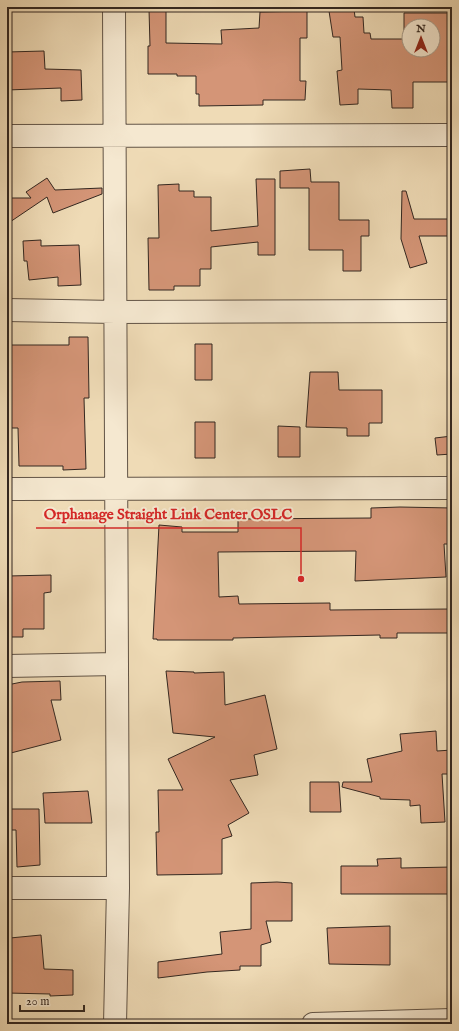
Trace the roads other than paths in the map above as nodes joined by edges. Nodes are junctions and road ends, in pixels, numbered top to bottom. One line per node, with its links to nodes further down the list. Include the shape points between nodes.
1 (114, 7): 4 (street)
2 (452, 135): 4 (street)
3 (7, 136): 4 (street)
4 (114, 136): 7 (street)
5 (7, 310): 7 (street)
6 (452, 311): 7 (street)
7 (115, 312): 10 (street)
8 (452, 488): 10 (street)
9 (7, 489): 10 (street)
10 (116, 489): 11 (street)
11 (117, 664): 12 (street); 14 (street)
12 (7, 666)
13 (7, 888): 14 (street)
14 (118, 888): 16 (street)
15 (452, 1020): 17 (street)
16 (115, 1024)
17 (313, 1024)

